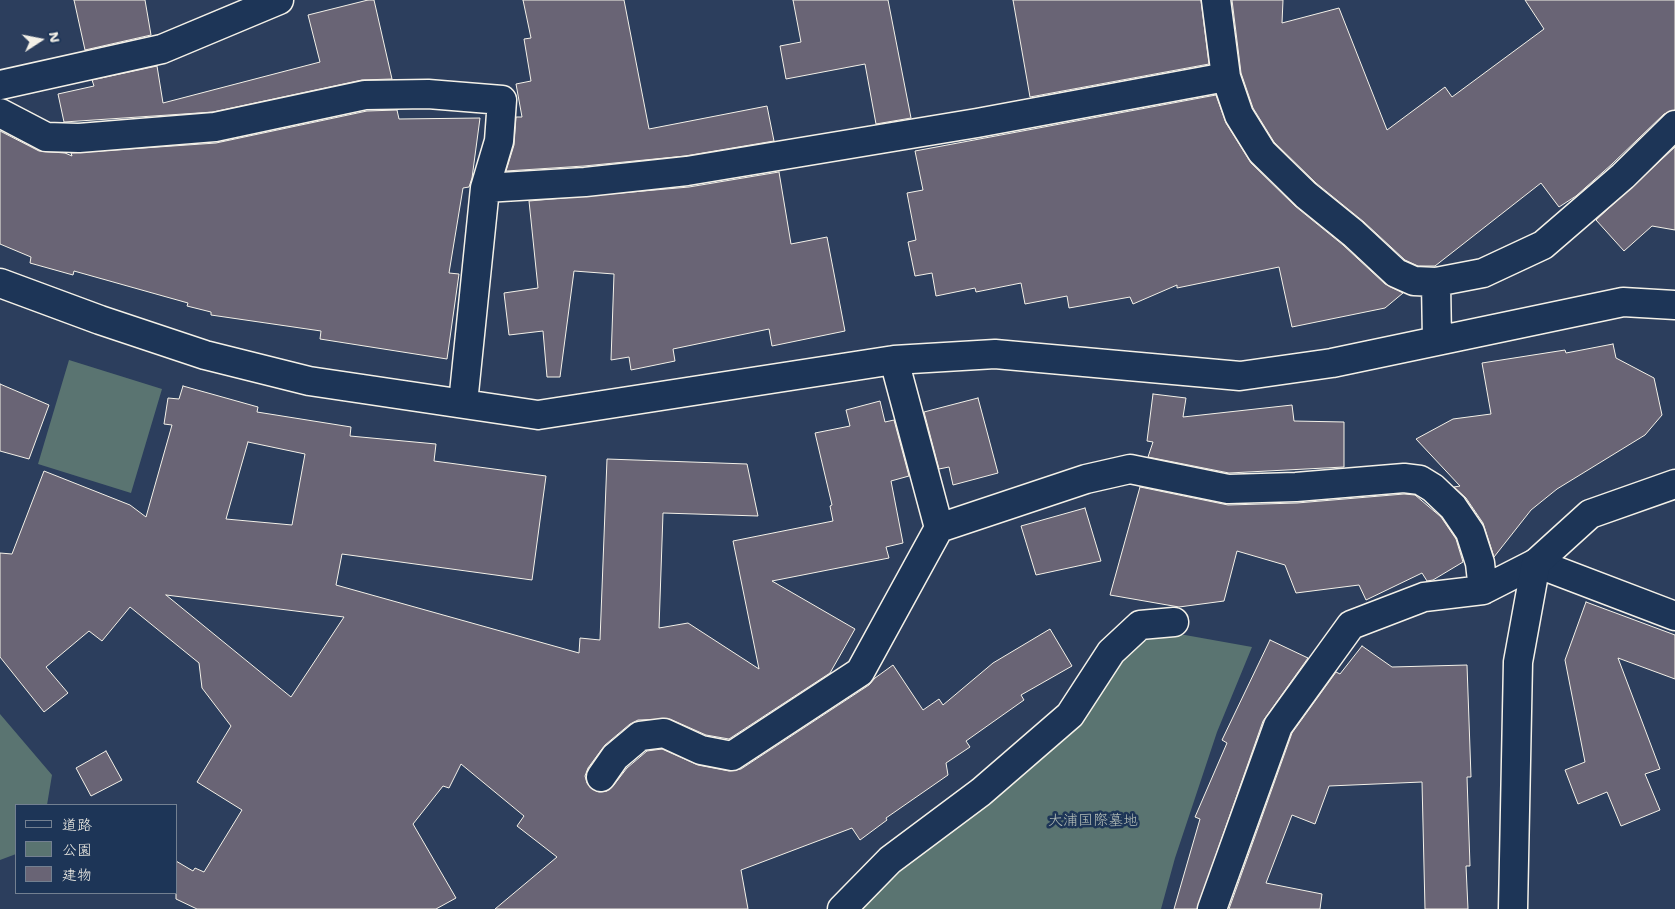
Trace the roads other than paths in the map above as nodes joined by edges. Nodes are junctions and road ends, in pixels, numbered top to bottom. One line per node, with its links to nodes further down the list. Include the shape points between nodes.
1 (279, 0): 4 (street, via 162,49)
2 (1216, 0): 3 (street)
3 (1226, 77): 7 (street, via 977,123 687,171); 8 (street, via 1239,115 1262,152 1306,195 1396,273 1414,281)
4 (0, 85)
5 (0, 113): 7 (street, via 46,137 79,138 215,127 365,95 428,94 502,100 499,141)
6 (1675, 126): 8 (street, via 1542,245 1483,273)
7 (485, 188): 13 (street)
8 (1436, 282): 11 (street)
9 (0, 283): 13 (street, via 205,355 310,381)
10 (1675, 305): 11 (street, via 1623,302)
11 (1438, 340): 12 (street, via 1332,363 1240,376 995,354)
12 (894, 360): 13 (street, via 538,415); 15 (street)
13 (463, 403)
14 (1675, 484): 16 (street, via 1590,514)
15 (939, 528): 17 (street, via 1086,479 1130,469 1228,489 1404,478 1420,480 1453,507 1470,532 1480,562); 20 (street, via 860,672 732,756 701,750 664,733 640,736 615,757)
16 (1536, 563): 17 (street); 18 (street); 23 (street, via 1518,662)
17 (1483, 590): 22 (street, via 1424,596 1351,625 1278,726)
18 (1675, 616)
19 (1174, 622): 21 (street, via 1140,625 1110,652 1070,715 981,792 890,860)
20 (601, 777)
21 (842, 909)
22 (1212, 909)
23 (1513, 909)

